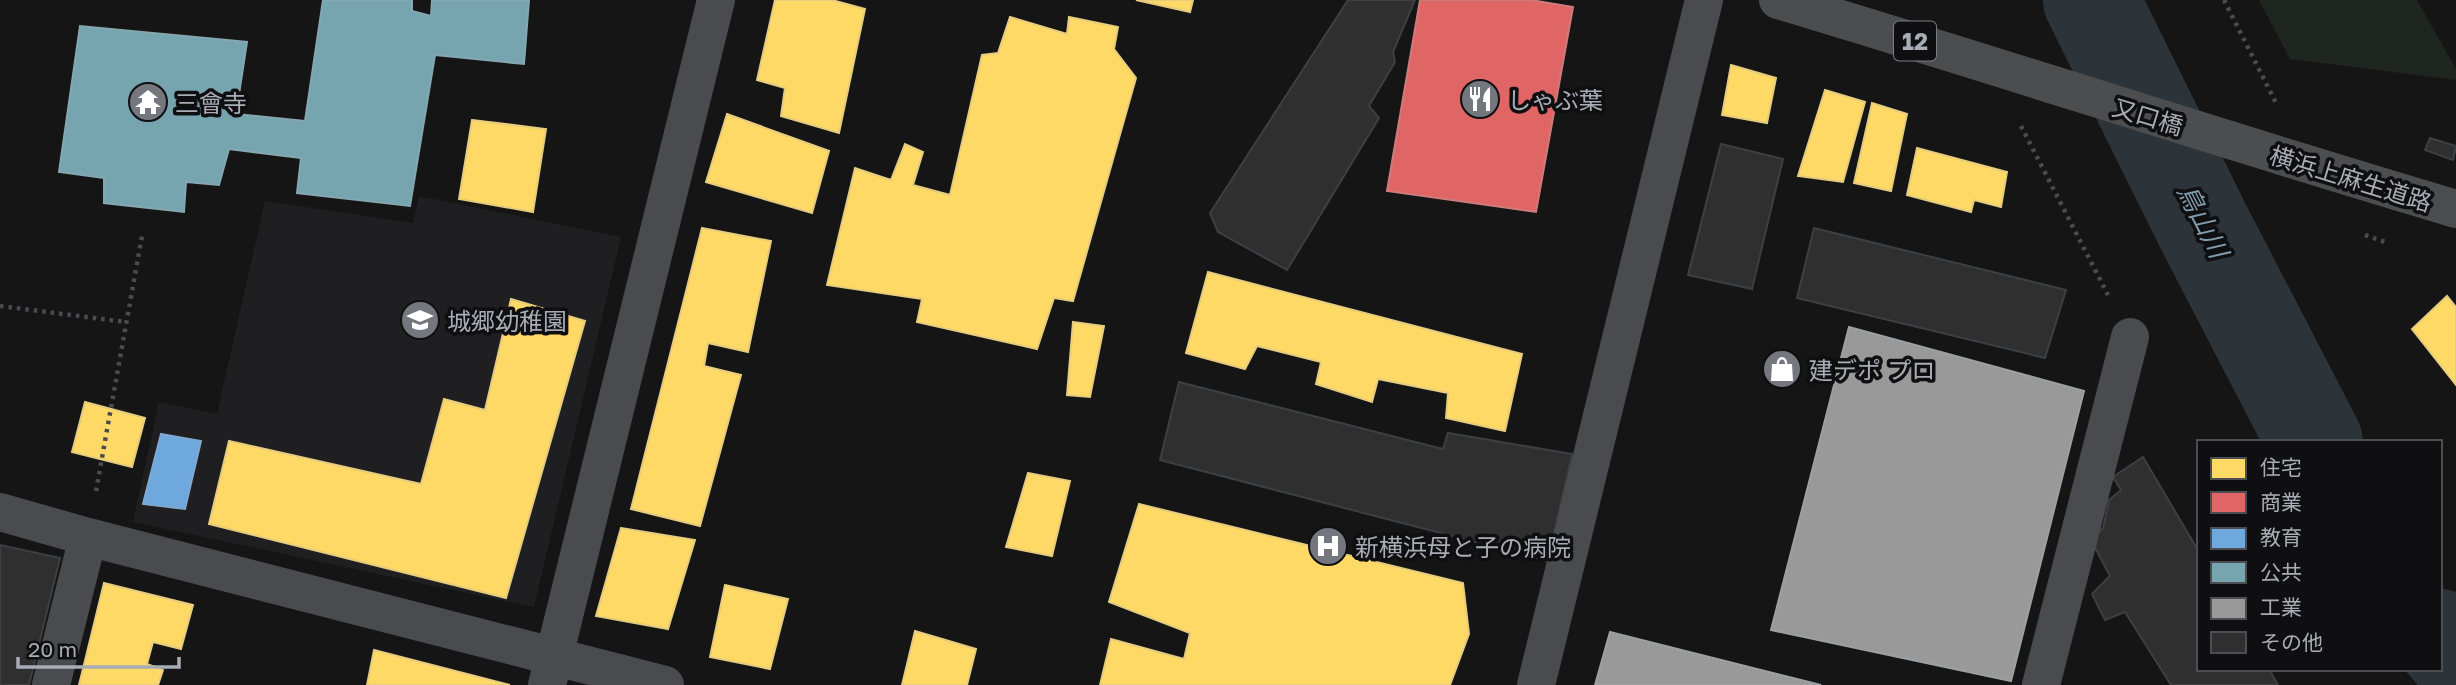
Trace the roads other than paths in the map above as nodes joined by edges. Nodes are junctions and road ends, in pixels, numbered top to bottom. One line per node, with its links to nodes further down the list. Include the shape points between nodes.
1 (716, 0): 9 (street)
2 (1704, 0): 12 (street)
3 (1779, 0): 4 (main road, 又口橋 / 12)
4 (2246, 147): 5 (main road, 横浜上麻生道路 / 12)
5 (2456, 209)
6 (2130, 337): 13 (street)
7 (0, 512): 8 (street)
8 (88, 537): 9 (street); 10 (street)
9 (550, 671): 11 (street)
10 (51, 685)
11 (665, 685)
12 (1536, 685)
13 (2041, 685)

